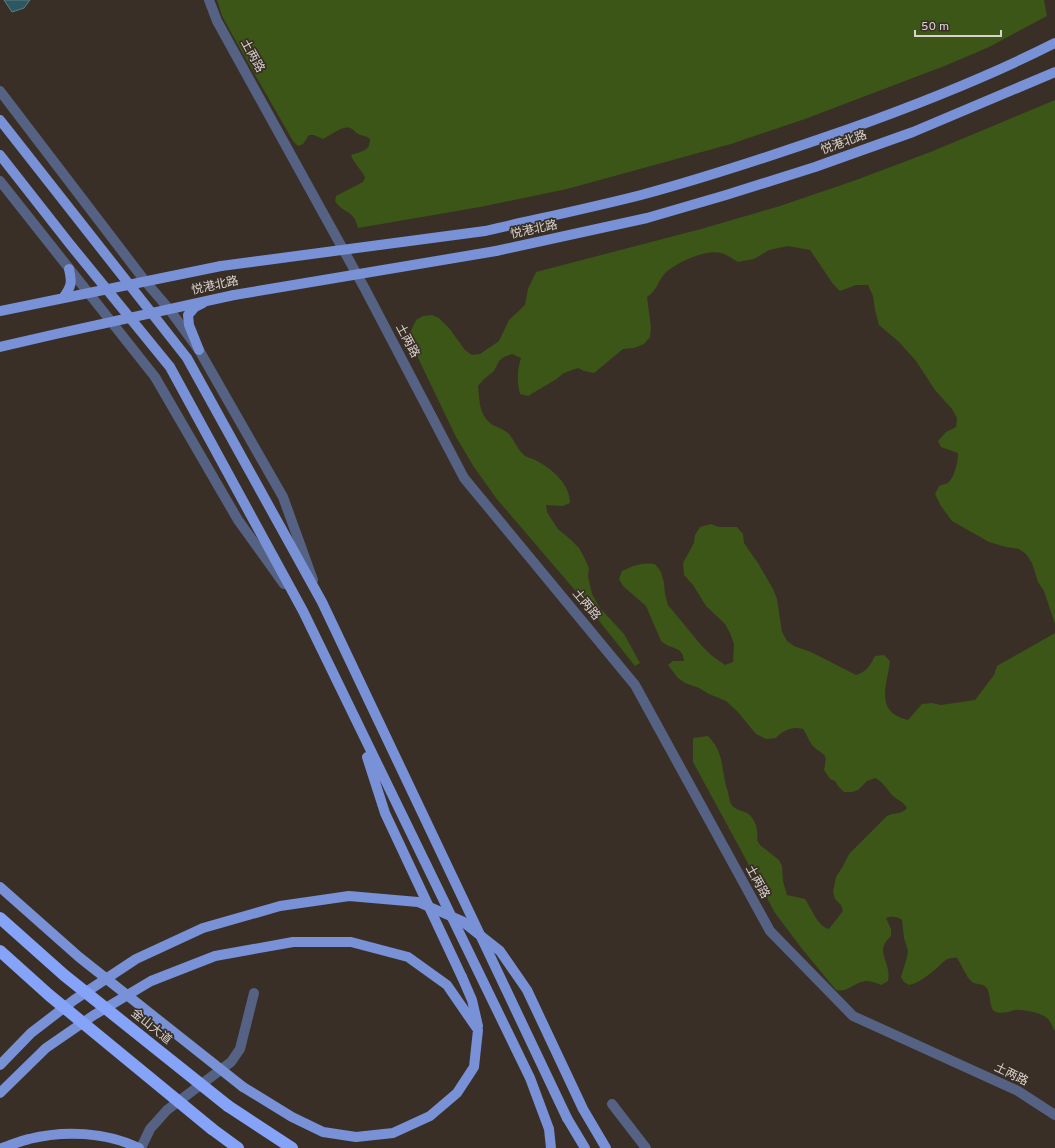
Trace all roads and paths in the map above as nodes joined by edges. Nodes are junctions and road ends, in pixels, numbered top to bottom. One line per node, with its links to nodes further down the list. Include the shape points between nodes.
1 (209, 0): 29 (street, 土两路, via 365,288 464,478 635,685 770,932 853,1016 1018,1091)
2 (1055, 43): 9 (main road, 悦港北路, bridge, via 902,110 719,173 640,195 485,231 221,266)
3 (1055, 72): 12 (main road, 悦港北路, bridge, via 913,132 808,170 647,218 496,251)
4 (0, 91): 9 (street)
5 (0, 120): 18 (main road, bridge, via 187,358)
6 (0, 156): 19 (main road, bridge, via 170,367)
7 (0, 181): 8 (street)
8 (69, 269): 10 (street); 11 (main road, via 72,280 70,289)
9 (146, 281): 10 (main road, 悦港北路); 13 (street)
10 (88, 293): 11 (main road, 悦港北路); 15 (street)
11 (63, 298): 14 (main road, 悦港北路)
12 (207, 301): 13 (main road, 悦港北路); 17 (main road, via 195,307 188,316)
13 (169, 309): 15 (main road, 悦港北路); 17 (street)
14 (0, 311)
15 (111, 322): 16 (main road, 悦港北路); 19 (street, bridge, via 156,377 238,520)
16 (0, 347)
17 (199, 350): 18 (street, bridge, via 283,497)
18 (322, 602): 35 (main road, bridge, via 567,1118)
19 (303, 611): 20 (main road, bridge)
20 (357, 724): 25 (main road, bridge, via 385,813 472,1000); 34 (main road, bridge, via 530,1078 549,1129)
21 (0, 887): 25 (main road, bridge, via 79,957 243,1088 323,1132 356,1137 393,1133 430,1116 457,1092 474,1067)
22 (0, 918): 33 (highway, 金山大道, bridge, via 64,975 228,1106)
23 (0, 951): 32 (highway, bridge, via 49,995)
24 (254, 993): 31 (street, via 240,1049 231,1062 166,1110 150,1129)
25 (478, 1030): 27 (main road, bridge, via 447,985 408,957 351,942 293,942 215,956 151,981 46,1048)
26 (0, 1065): 36 (main road, bridge, via 31,1033 136,958 203,928 280,906 349,896 418,902 462,921 500,951 527,990 583,1109)
27 (0, 1093)
28 (612, 1104): 37 (street)
29 (1055, 1116)
30 (2, 1148): 31 (main road, via 28,1139 61,1133 92,1135 127,1142)
31 (140, 1148)
32 (238, 1148)
33 (292, 1148)
34 (551, 1148)
35 (585, 1148)
36 (606, 1148)
37 (646, 1148)

